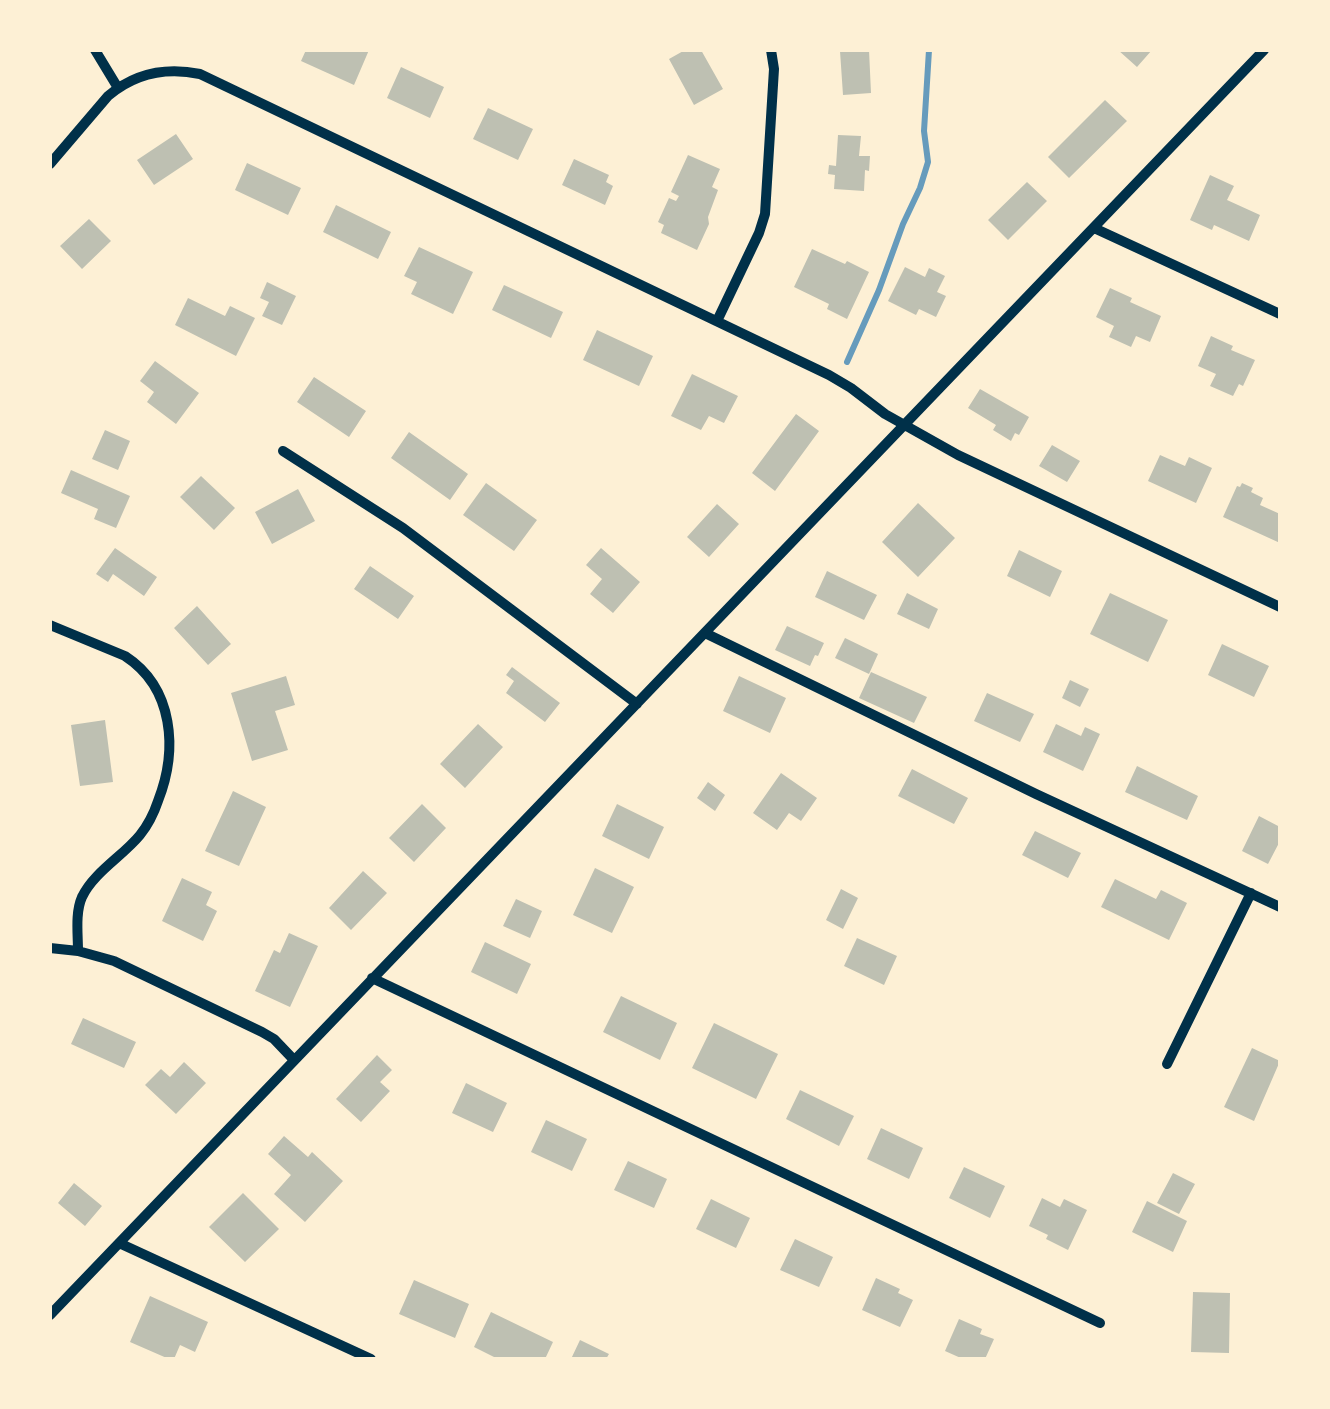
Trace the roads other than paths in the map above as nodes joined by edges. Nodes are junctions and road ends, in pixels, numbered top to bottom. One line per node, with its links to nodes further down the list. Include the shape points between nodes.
1 (95, 50): 4 (street)
2 (771, 50): 8 (street, via 766,214)
3 (1264, 50): 6 (street)
4 (118, 88): 5 (street); 8 (street, via 160,71 200,74)
5 (50, 164)
6 (1094, 228): 7 (street); 9 (street)
7 (1280, 314)
8 (717, 321): 9 (street, via 829,374)
9 (904, 426): 11 (street); 13 (street)
10 (283, 451): 14 (street, via 403,528)
11 (1280, 607)
12 (50, 625): 18 (street, via 136,663 158,690 170,734 170,760 153,814 82,896)
13 (706, 633): 14 (street); 15 (street)
14 (637, 704): 19 (street)
15 (1251, 893): 16 (street); 21 (street)
16 (1280, 907)
17 (50, 948): 18 (street)
18 (78, 951): 20 (street, via 114,961 262,1032)
19 (372, 978): 20 (street); 24 (street)
20 (294, 1060): 22 (street)
21 (1168, 1064)
22 (119, 1243): 23 (street); 25 (street)
23 (50, 1315)
24 (1100, 1323)
25 (371, 1359)

